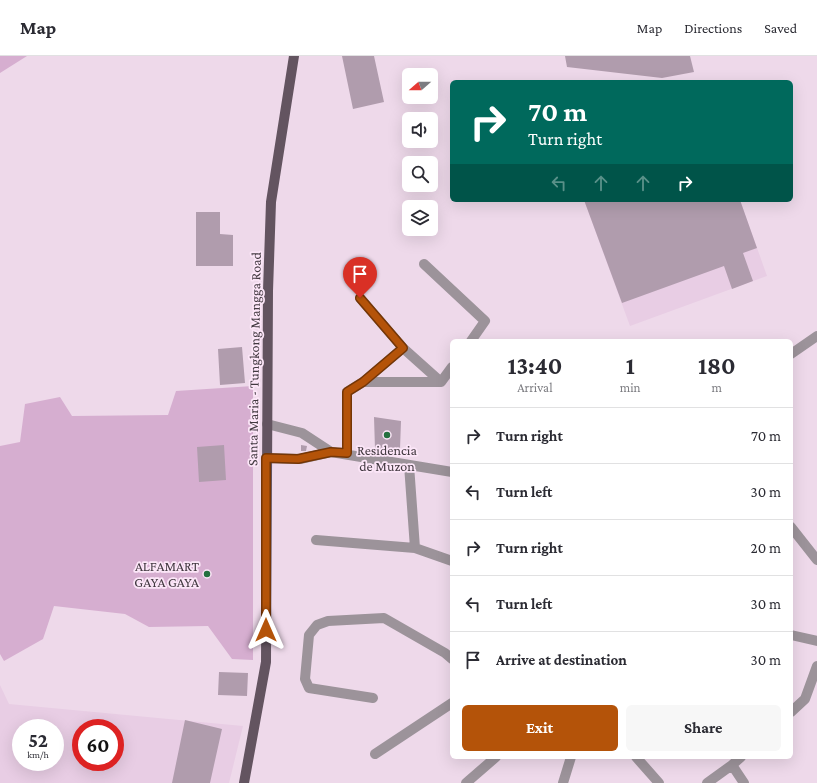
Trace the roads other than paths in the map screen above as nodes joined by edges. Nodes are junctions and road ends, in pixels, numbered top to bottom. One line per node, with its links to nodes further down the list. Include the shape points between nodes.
1 (294, 56): 11 (main road, Santa Maria - Tungkong Mangga Road, via 271,202)
2 (424, 264): 5 (street, via 485,321)
3 (360, 298): 6 (street)
4 (817, 336): 7 (street)
5 (472, 339)
6 (403, 348): 9 (street); 10 (street)
7 (793, 353)
8 (450, 370): 10 (street)
9 (363, 382): 10 (street); 13 (street, via 347,392)
10 (441, 382)
11 (267, 424): 12 (street, via 302,433); 14 (main road, Santa Maria - Tungkong Mangga Road)
12 (331, 452): 13 (street); 14 (street, via 300,458)
13 (347, 453): 15 (street)
14 (266, 458): 35 (main road, Santa Maria - Tungkong Mangga Road, via 266,662)
15 (409, 465): 16 (street); 19 (street)
16 (450, 472)
17 (793, 530): 21 (street)
18 (316, 540): 19 (street)
19 (415, 548): 20 (street)
20 (450, 560)
21 (817, 560)
22 (793, 636): 23 (street)
23 (817, 640)
24 (450, 657): 26 (street, via 384,618 328,621 317,625 309,634 305,678 309,688)
25 (817, 666): 28 (street, via 804,699)
26 (374, 698)
27 (450, 704): 29 (street)
28 (793, 710)
29 (375, 754)
30 (494, 759): 36 (street)
31 (570, 759): 37 (street)
32 (638, 759): 38 (street)
33 (739, 759): 34 (street)
34 (732, 765): 39 (street); 40 (street)
35 (244, 783)
36 (466, 783)
37 (563, 783)
38 (659, 783)
39 (707, 783)
40 (744, 783)

